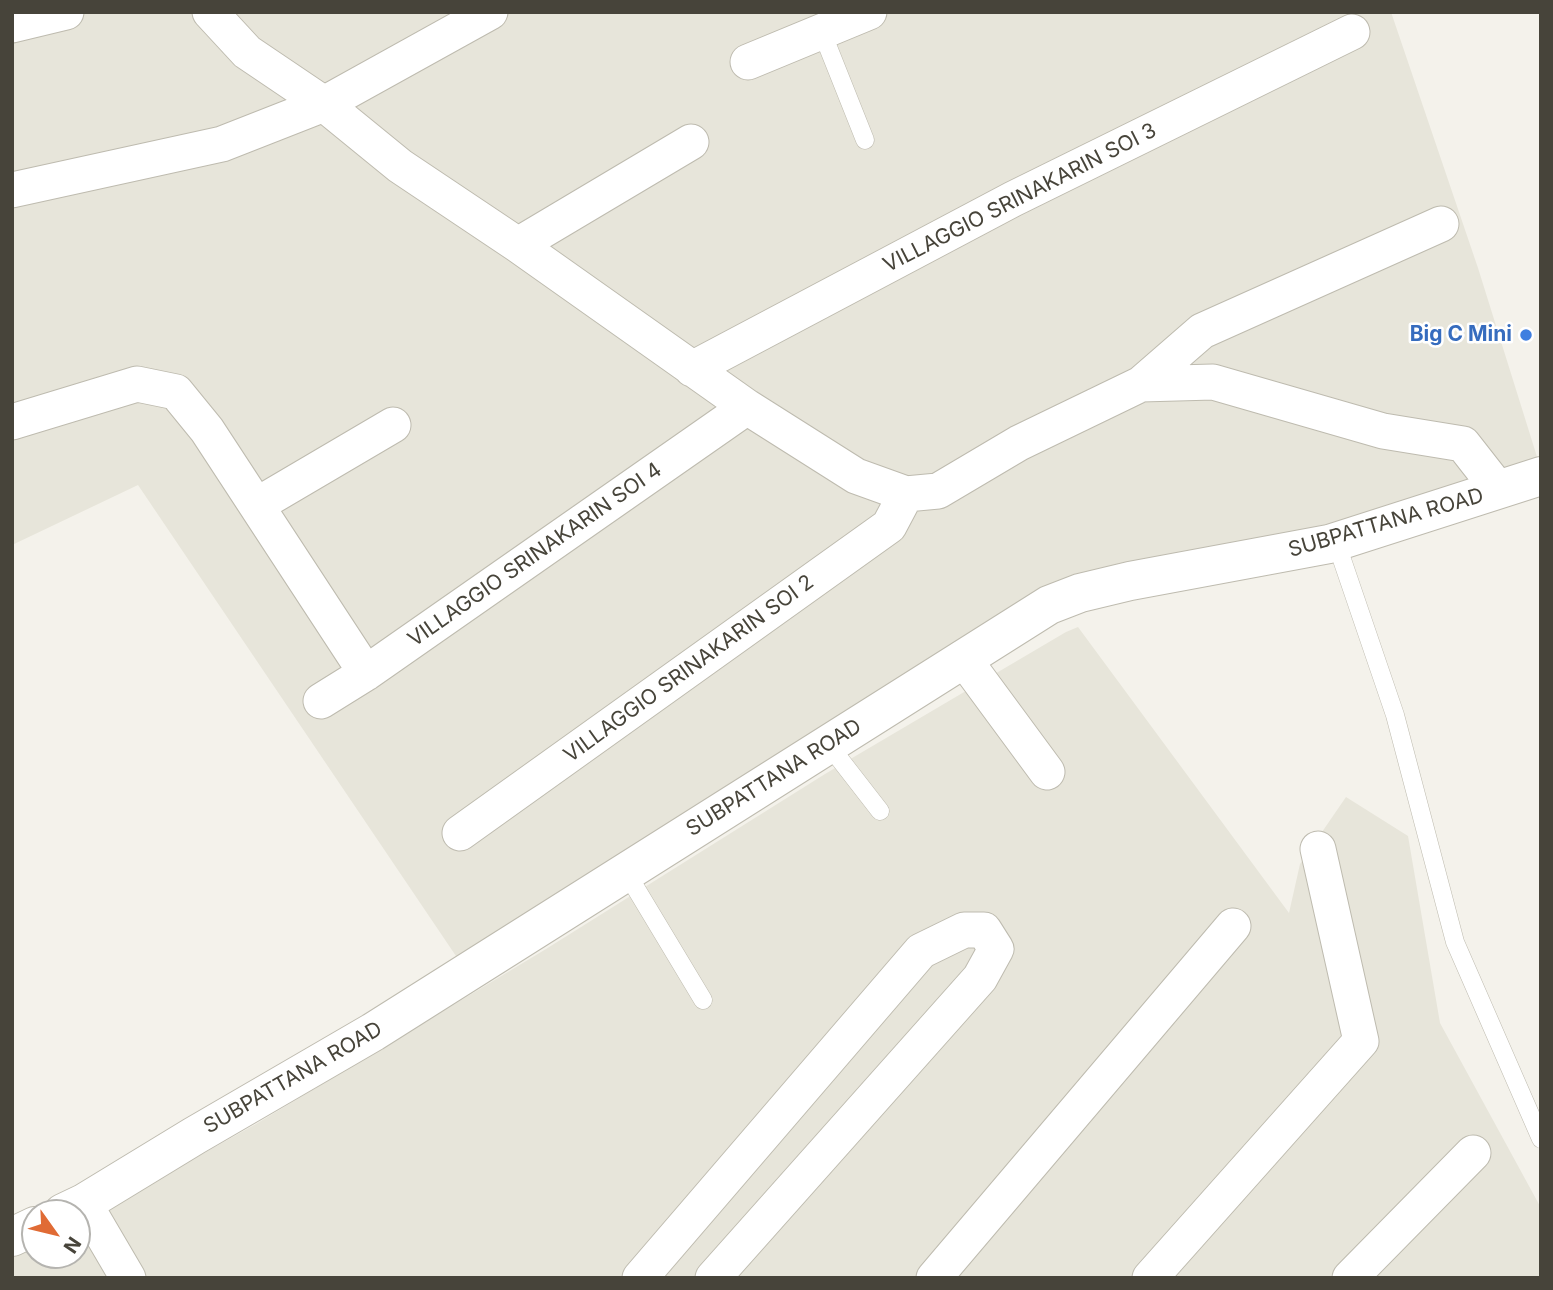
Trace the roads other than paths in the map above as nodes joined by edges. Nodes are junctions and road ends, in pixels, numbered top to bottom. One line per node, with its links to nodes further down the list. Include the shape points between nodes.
1 (65, 12): 5 (street)
2 (209, 12): 9 (street, via 247,52)
3 (490, 12): 9 (street)
4 (869, 12): 6 (street)
5 (12, 25)
6 (822, 32): 8 (street); 10 (lane)
7 (1352, 32): 15 (street, VILLAGGIO SRINAKARIN SOI 3, via 1013,199)
8 (748, 62)
9 (324, 104): 12 (street, via 222,144); 14 (street, via 400,166)
10 (865, 140)
11 (691, 142): 14 (street)
12 (12, 190)
13 (1441, 224): 16 (street, via 1202,331)
14 (519, 245): 15 (street)
15 (692, 369): 17 (street)
16 (1141, 384): 21 (street, via 1213,382 1383,431 1463,444); 22 (street, via 1019,443 938,491)
17 (747, 407): 22 (street, via 856,476); 26 (street, VILLAGGIO SRINAKARIN SOI 4)
18 (12, 422): 23 (street, via 137,384 176,392)
19 (393, 425): 23 (street)
20 (1541, 476): 21 (street, SUBPATTANA ROAD)
21 (1499, 490): 24 (street, SUBPATTANA ROAD)
22 (906, 494): 31 (street, VILLAGGIO SRINAKARIN SOI 2, via 889,526)
23 (257, 505): 26 (street)
24 (1336, 542): 25 (street, SUBPATTANA ROAD, via 1080,593 1049,605); 36 (lane, via 1395,715 1455,942)
25 (963, 658): 28 (street, SUBPATTANA ROAD); 29 (street)
26 (366, 673): 27 (street, VILLAGGIO SRINAKARIN SOI 4)
27 (321, 701)
28 (828, 744): 30 (lane); 33 (street, SUBPATTANA ROAD)
29 (1047, 772)
30 (880, 811)
31 (460, 833)
32 (1318, 849): 44 (street, via 1361,1041)
33 (626, 872): 35 (lane); 38 (street, SUBPATTANA ROAD, via 373,1032)
34 (1233, 926): 43 (street)
35 (703, 1000)
36 (1541, 1139)
37 (1473, 1153): 45 (street)
38 (89, 1199)
39 (91, 1230): 40 (street)
40 (128, 1278)
41 (640, 1278): 42 (street, via 921,951 964,930 984,930 996,949 980,978)
42 (713, 1278)
43 (934, 1278)
44 (1150, 1278)
45 (1350, 1278)

